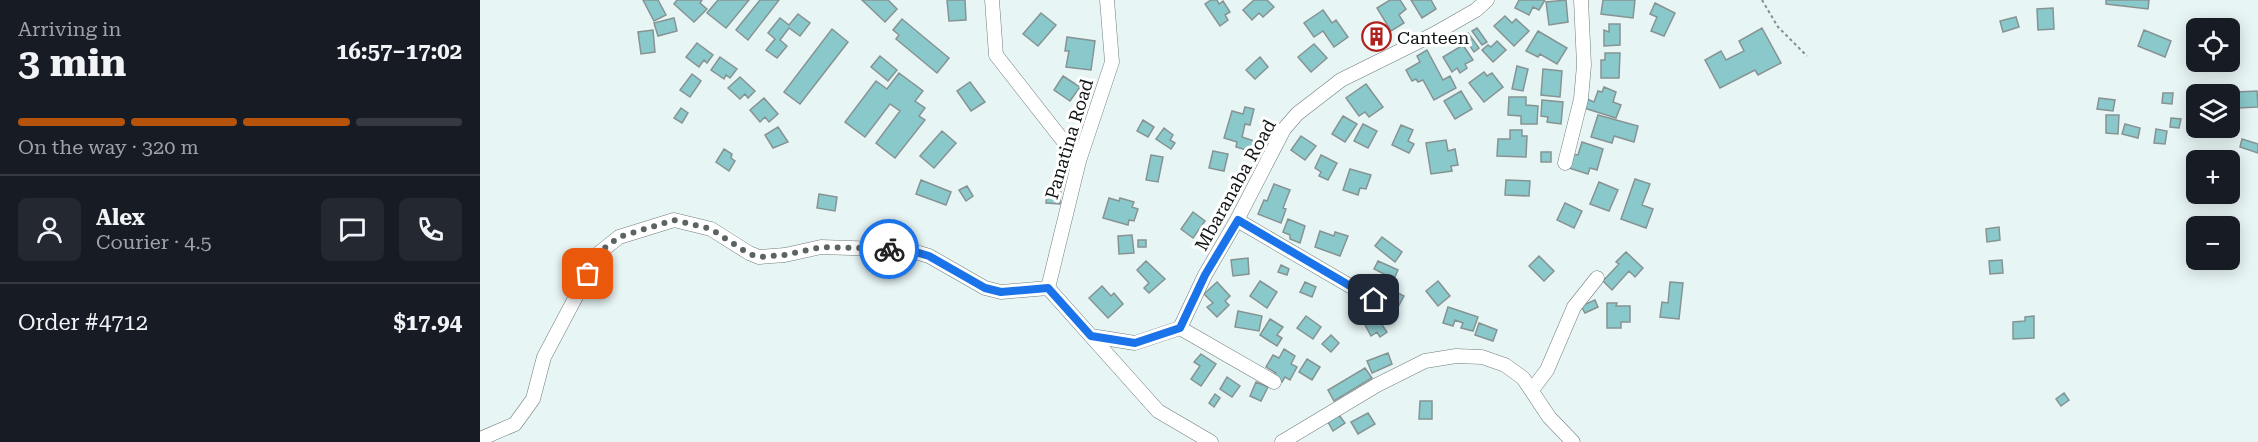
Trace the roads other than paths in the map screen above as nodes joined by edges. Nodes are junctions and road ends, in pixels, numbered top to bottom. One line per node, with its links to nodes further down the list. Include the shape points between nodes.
1 (992, 0): 5 (street, via 996,55)
2 (1107, 0): 5 (street, Panatina Road, via 1112,62)
3 (1487, 0): 7 (street, Mbaranaba Road, via 1434,34 1341,80 1297,114 1284,129)
4 (1581, 0): 6 (street, via 1582,88)
5 (1078, 161): 9 (street, Panatina Road)
6 (1565, 163)
7 (1238, 220): 10 (street); 11 (street, Mbaranaba Road, via 1205,275)
8 (1597, 278): 14 (street, via 1574,308 1547,370)
9 (1048, 288): 12 (street); 15 (street, via 1001,292 985,288 929,256 909,250 822,247 759,257 711,229 674,220 619,237 598,253 544,357 533,399 514,424)
10 (1374, 300)
11 (1180, 328): 12 (street, via 1135,343); 13 (street)
12 (1091, 336): 16 (street, via 1158,411)
13 (1274, 382)
14 (1532, 390): 17 (street, via 1505,365 1482,357 1425,361); 18 (street, via 1549,417)
15 (480, 440)
16 (1211, 442)
17 (1282, 442)
18 (1573, 442)

